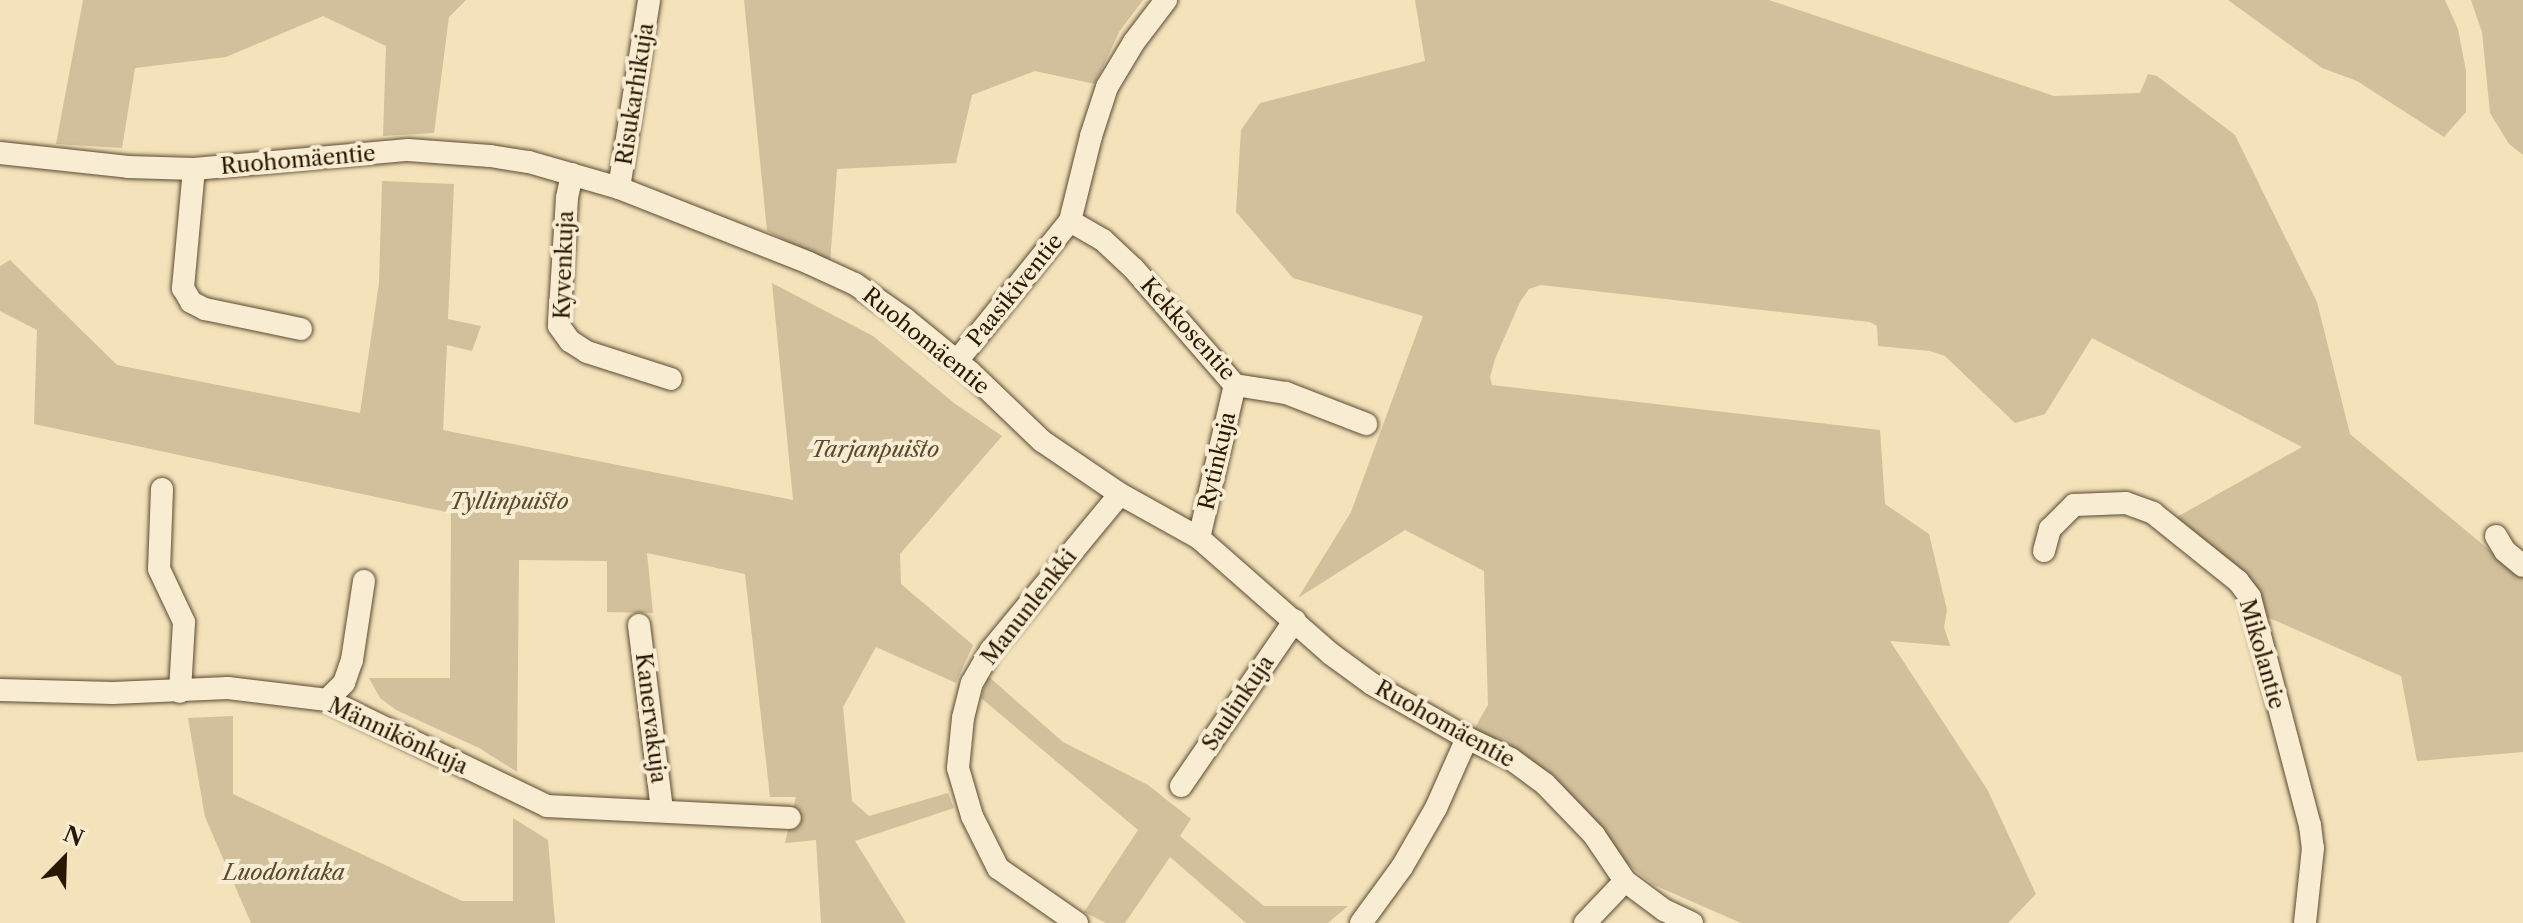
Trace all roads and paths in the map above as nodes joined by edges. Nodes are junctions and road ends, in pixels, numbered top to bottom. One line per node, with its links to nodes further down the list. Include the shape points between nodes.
1 (649, 0): 6 (street, Risukarhikuja)
2 (1166, 0): 7 (street, Paasikiventie, via 1107,87)
3 (0, 153): 4 (street, Ruohomäentie)
4 (194, 169): 5 (street, Ruohomäentie, via 408,150 490,156); 8 (street, via 183,288 191,302)
5 (572, 174): 6 (street, Ruohomäentie); 10 (street, Kyvenkuja, via 559,326 587,352)
6 (619, 188): 9 (street, Ruohomäentie, via 755,239 855,284)
7 (1070, 221): 9 (street, Paasikiventie); 11 (street, Kekkosentie, via 1103,240 1134,269)
8 (301, 329)
9 (957, 361): 14 (street, Ruohomäentie, via 1042,441)
10 (671, 379)
11 (1235, 385): 12 (street, Kekkosentie, via 1286,393); 16 (street, Rytinkuja)
12 (1366, 424)
13 (162, 489): 23 (street, via 159,569 184,622)
14 (1120, 494): 16 (street, Ruohomäentie); 30 (street, Manunlenkki, via 991,650 972,683 963,718 958,768 972,816 998,868)
15 (2496, 536): 18 (street)
16 (1199, 538): 20 (street, Ruohomäentie)
17 (2044, 551): 34 (street, Mikolantie, via 2050,529 2074,505 2126,503 2153,513 2238,581 2250,597 2310,825 2313,848)
18 (2523, 566)
19 (364, 581): 24 (street, via 352,660 344,683)
20 (1295, 620): 25 (street, Ruohomäentie, via 1372,684); 26 (street, Saulinkuja)
21 (639, 625): 27 (street, Kanervakuja)
22 (0, 690): 23 (street, Männikönkuja)
23 (180, 692): 24 (street, Männikönkuja, via 228,688)
24 (327, 700): 27 (street, Männikönkuja, via 547,806)
25 (1467, 738): 29 (street, Ruohomäentie, via 1511,759 1545,784 1594,835); 31 (street, via 1436,808)
26 (1181, 786)
27 (662, 810): 28 (street, Männikönkuja)
28 (790, 818)
29 (1625, 881): 32 (street); 33 (street, Ruohomäentie)
30 (1077, 923)
31 (1361, 923)
32 (1585, 923)
33 (1692, 923)
34 (2305, 923)

